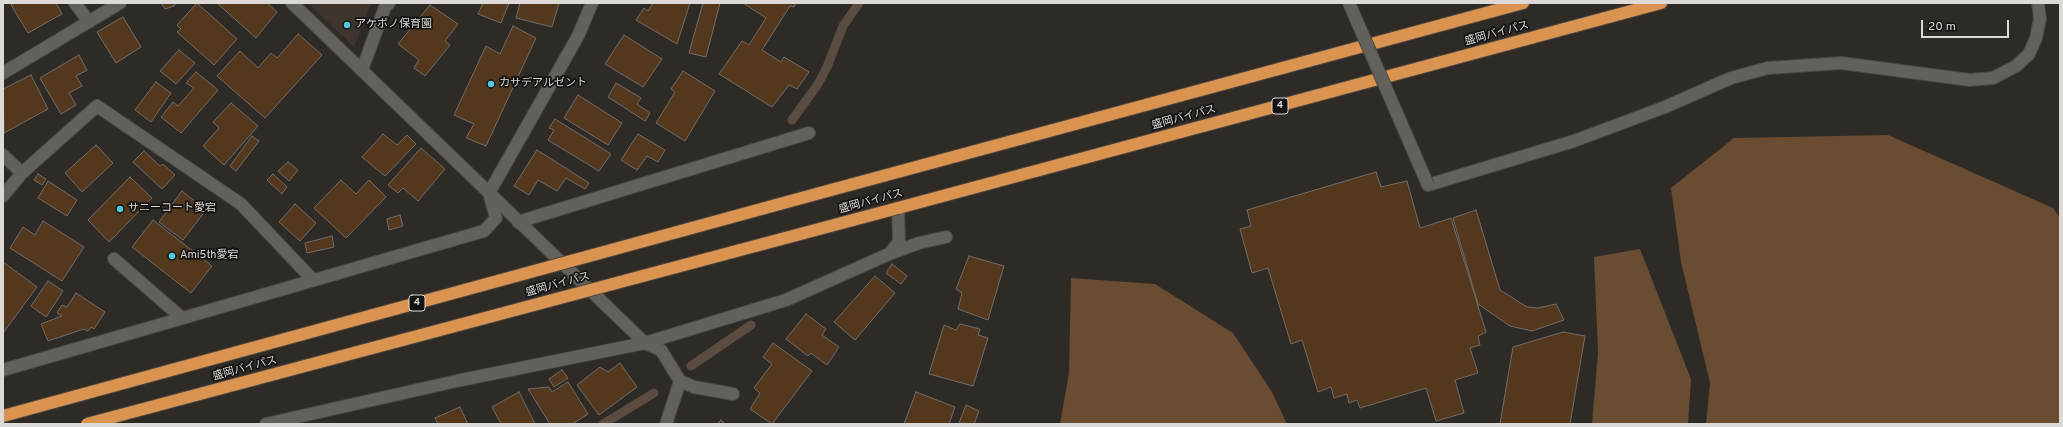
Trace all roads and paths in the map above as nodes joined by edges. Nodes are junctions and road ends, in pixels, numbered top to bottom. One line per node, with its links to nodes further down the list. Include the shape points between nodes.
1 (75, 3): 10 (street)
2 (120, 3): 10 (street)
3 (292, 3): 11 (street)
4 (389, 3): 11 (street, via 385,7)
5 (592, 3): 16 (street, via 575,43)
6 (1349, 3): 9 (street, bridge, via 1428,185 1574,141 1665,107 1731,78 1768,68 1841,63 1970,80 1993,78 2016,66 2029,54 2040,19)
7 (1523, 3): 29 (highway, 盛岡バイパス / 4, bridge)
8 (1661, 3): 18 (highway, 盛岡バイパス / 4)
9 (2038, 3)
10 (89, 22): 12 (street)
11 (362, 70): 16 (street)
12 (3, 73)
13 (809, 133): 19 (street)
14 (3, 155): 15 (street)
15 (22, 173): 17 (street); 23 (street, via 97,106 241,204)
16 (488, 193): 19 (street); 23 (street, via 496,218 484,231)
17 (3, 196)
18 (898, 208): 21 (street, via 899,242); 30 (highway, 盛岡バイパス / 4, bridge)
19 (518, 222): 25 (street)
20 (946, 237): 21 (street, via 919,242)
21 (889, 254): 25 (street, via 786,300)
22 (114, 258): 24 (street)
23 (313, 280): 24 (street)
24 (182, 318): 26 (street)
25 (645, 343): 27 (street, via 660,350); 31 (street, via 461,380)
26 (3, 370)
27 (680, 382): 28 (street); 32 (street)
28 (733, 394)
29 (3, 416)
30 (87, 424)
31 (266, 424)
32 (666, 424)

